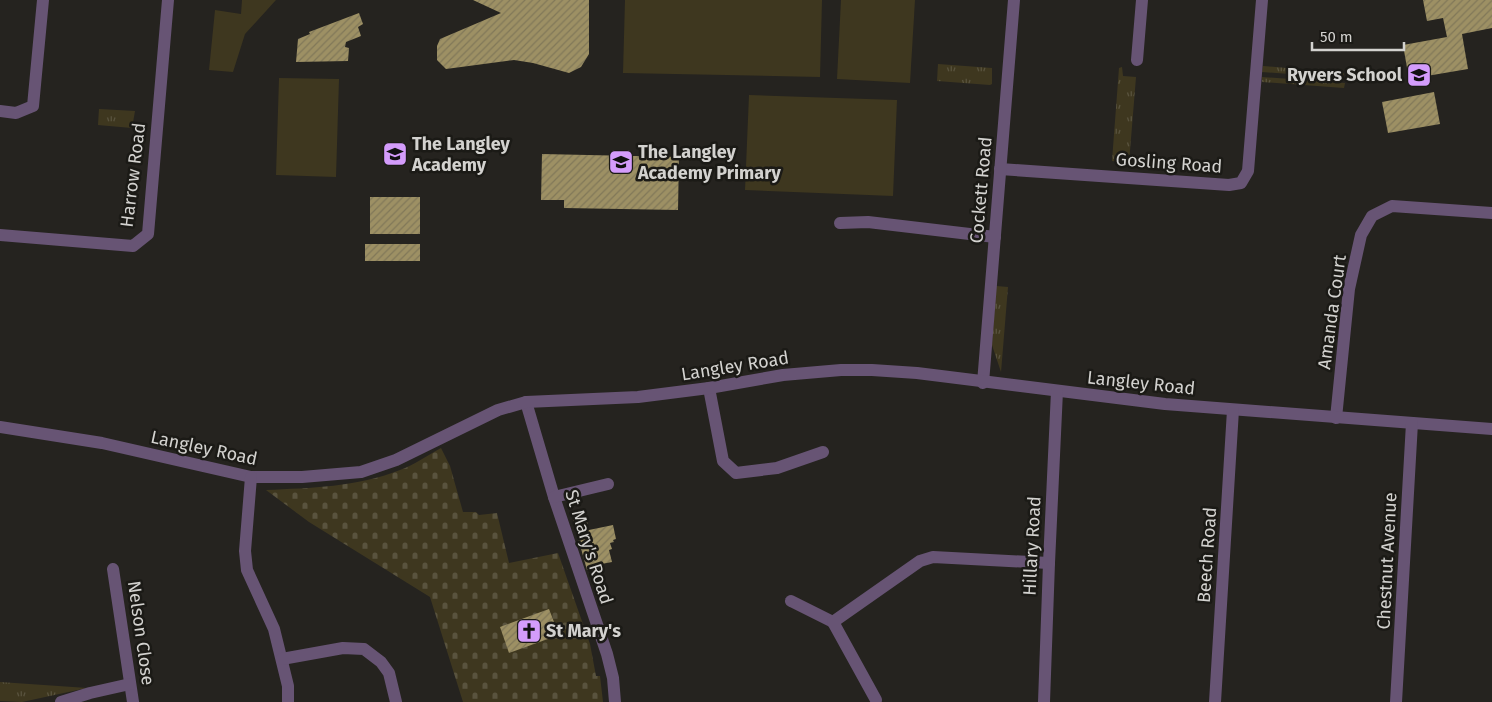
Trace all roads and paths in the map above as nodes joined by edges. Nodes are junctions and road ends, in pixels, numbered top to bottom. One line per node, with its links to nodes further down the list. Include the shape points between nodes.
1 (43, 0): 7 (street, via 34,106 16,113)
2 (168, 0): 11 (street, Harrow Road, via 148,234 133,246)
3 (1014, 0): 8 (street, Cockett Road)
4 (1142, 0): 6 (street)
5 (1262, 0): 8 (street, Gosling Road, via 1248,171 1241,183 1229,186)
6 (1136, 60)
7 (0, 111)
8 (1000, 169): 12 (street, Cockett Road)
9 (1492, 213): 18 (street, Amanda Court, via 1392,206 1372,216 1361,235 1349,289)
10 (840, 223): 12 (street, via 868,222)
11 (0, 235)
12 (994, 237): 13 (street, Cockett Road)
13 (983, 382): 14 (street, Langley Road, via 916,373 841,370 783,375); 15 (street, Langley Road)
14 (709, 388): 16 (street, Langley Road, via 638,397); 22 (street, via 724,461 736,473 777,468)
15 (1057, 391): 17 (street, Langley Road); 26 (street, Hillary Road)
16 (526, 402): 23 (street, Langley Road, via 498,410 396,460 361,472); 25 (street, St Mary's Road)
17 (1233, 410): 18 (street, Langley Road); 39 (street, Beech Road)
18 (1336, 418): 19 (street, Langley Road)
19 (1412, 423): 21 (street, Langley Road); 40 (street, Chestnut Avenue)
20 (0, 427): 23 (street, Langley Road, via 102,443)
21 (1492, 429)
22 (823, 452)
23 (251, 477): 30 (street, via 245,551 247,570 274,629)
24 (608, 484): 25 (street)
25 (554, 497): 37 (street, St Mary's Road, via 607,654)
26 (1048, 563): 29 (street, via 933,557 920,561); 38 (street, Hillary Road)
27 (114, 569): 31 (street, Nelson Close)
28 (791, 601): 29 (street)
29 (833, 622): 32 (street)
30 (282, 659): 35 (street); 36 (street, via 343,648 364,649 389,673)
31 (130, 684): 33 (street); 34 (street, Nelson Close)
32 (876, 700)
33 (61, 702)
34 (133, 702)
35 (288, 702)
36 (396, 702)
37 (615, 702)
38 (1044, 702)
39 (1215, 702)
40 (1396, 702)

